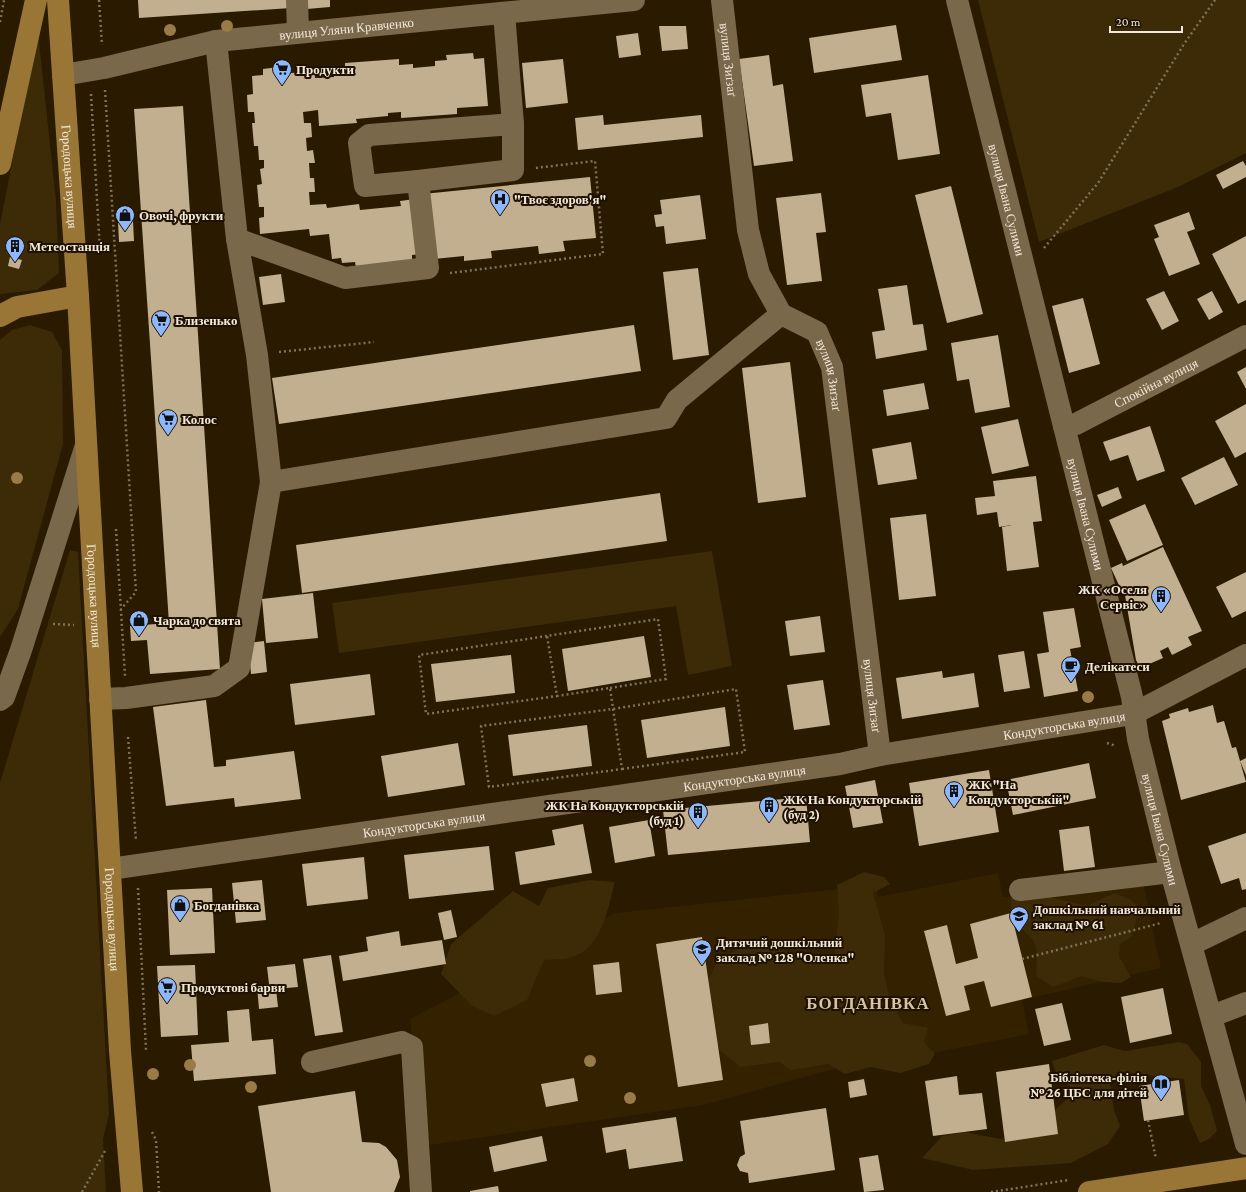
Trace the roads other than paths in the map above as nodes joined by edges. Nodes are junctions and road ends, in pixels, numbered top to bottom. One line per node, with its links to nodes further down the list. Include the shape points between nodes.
1 (36, 0): 12 (main road)
2 (58, 0): 10 (main road, Городоцька вулиця)
3 (296, 0): 8 (street)
4 (634, 0): 7 (street, вулиця Уляни Кравченко)
5 (722, 0): 16 (street, вулиця Зиґзаґ, via 748,230 759,274)
6 (957, 0): 19 (street, вулиця Івана Сулими)
7 (504, 13): 8 (street, вулиця Уляни Кравченко); 11 (street)
8 (298, 32): 9 (street, вулиця Уляни Кравченко)
9 (216, 41): 10 (street, вулиця Уляни Кравченко, via 104,68); 14 (street)
10 (63, 75): 15 (main road, Городоцька вулиця)
11 (513, 124): 13 (street, via 513,170); 13 (street, via 369,135 359,143 364,186)
12 (0, 164)
13 (418, 181): 14 (street, via 428,268 345,278)
14 (237, 239): 21 (street, via 257,355)
15 (78, 296): 17 (main road, via 17,307); 20 (main road, Городоцька вулиця)
16 (781, 314): 21 (street, via 677,400 666,418); 28 (street, вулиця Зиґзаґ, via 817,332 832,367)
17 (0, 316)
18 (1246, 336): 19 (street, Спокійна вулиця, via 1076,424)
19 (1064, 426): 27 (street, вулиця Івана Сулими, via 1132,697)
20 (86, 445): 22 (street); 25 (main road, Городоцька вулиця)
21 (271, 482): 25 (street, via 239,668 214,686)
22 (21, 650): 24 (street); 26 (street, via 4,697)
23 (1246, 655): 27 (street, Кондукторська вулиця)
24 (0, 662)
25 (100, 699): 29 (main road, Городоцька вулиця)
26 (0, 700)
27 (1133, 714): 28 (street, Кондукторська вулиця); 30 (street, вулиця Івана Сулими)
28 (880, 755): 29 (street, Кондукторська вулиця, via 840,764)
29 (110, 868): 39 (main road, Городоцька вулиця, via 120,1051)
30 (1171, 872): 31 (street); 33 (street, вулиця Івана Сулими)
31 (1020, 890)
32 (1246, 918): 33 (street)
33 (1192, 944): 35 (street, вулиця Івана Сулими)
34 (1246, 1003): 35 (street)
35 (1212, 1016): 37 (street, вулиця Івана Сулими)
36 (312, 1062): 40 (street, via 402,1042 412,1047)
37 (1246, 1144)
38 (1246, 1168): 41 (main road)
39 (132, 1192)
40 (421, 1192)
41 (1089, 1192)

